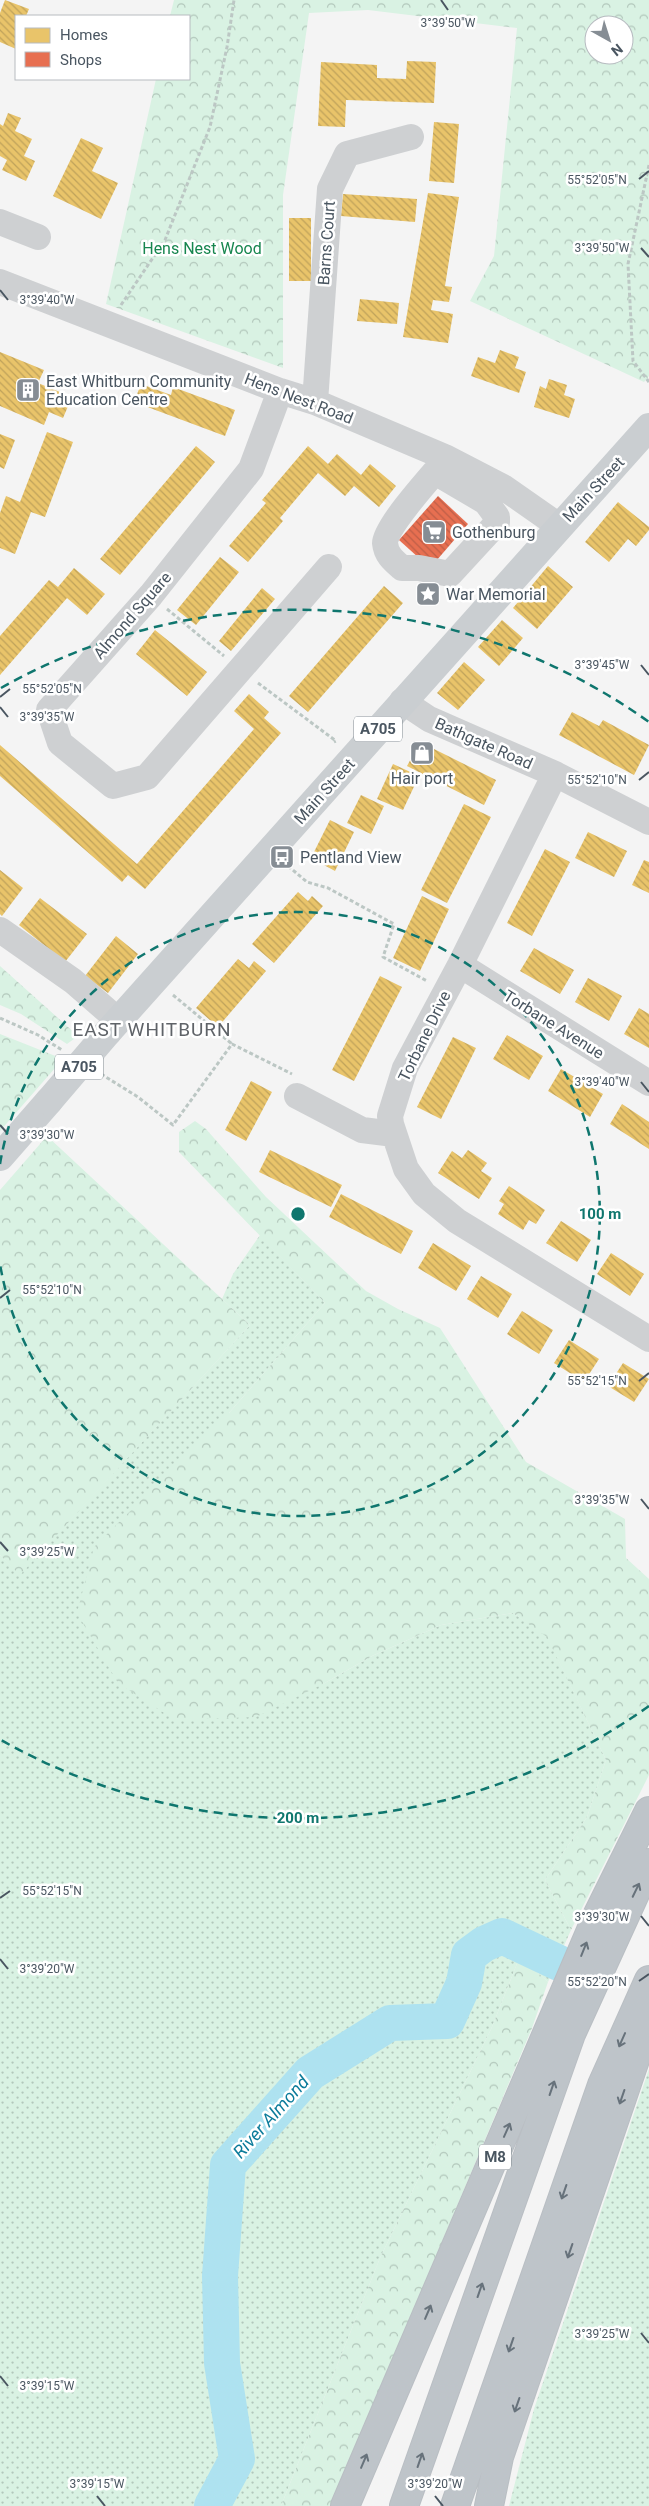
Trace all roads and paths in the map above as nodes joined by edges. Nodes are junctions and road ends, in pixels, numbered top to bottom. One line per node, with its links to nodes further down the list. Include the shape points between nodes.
1 (234, 0): 7 (path, via 210,127 165,240)
2 (411, 137): 10 (street, Barns Court, via 347,154 330,189)
3 (649, 165): 8 (path, via 628,264 633,362)
4 (0, 222): 5 (street)
5 (38, 237)
6 (0, 282): 7 (street, Hens Nest Road)
7 (108, 324): 9 (street, Hens Nest Road)
8 (649, 382)
9 (280, 391): 10 (street, Hens Nest Road); 14 (street, Almond Square, via 252,469)
10 (315, 402): 12 (street, Hens Nest Road, via 441,465 503,487)
11 (649, 427): 12 (main road, Main Street / A705)
12 (559, 526): 16 (main road, Main Street / A705)
13 (329, 567): 15 (street, Almond Square)
14 (151, 595): 15 (path); 15 (street, Almond Square, via 49,710 60,743 113,786 147,777)
15 (240, 669): 17 (path, via 336,741)
16 (402, 701): 18 (street, Bathgate Road, via 429,719); 20 (main road, Main Street / A705)
17 (330, 747)
18 (555, 774): 19 (street, Bathgate Road); 22 (street, Torbane Drive)
19 (649, 822)
20 (270, 851): 23 (main road, Main Street / A705); 24 (path, via 307,882 328,888 394,924 383,957)
21 (0, 930): 26 (street, via 73,981)
22 (460, 965): 24 (street, Torbane Drive); 30 (street, Torbane Avenue)
23 (154, 980): 26 (main road, Main Street / A705); 27 (path)
24 (446, 991): 32 (street, Torbane Drive, via 405,1068 390,1116)
25 (0, 1018): 28 (path, via 38,1035)
26 (114, 1026): 33 (main road, Main Street / A705, bridge)
27 (232, 1044): 29 (path, via 174,1125 138,1097); 31 (path)
28 (63, 1051)
29 (96, 1071)
30 (649, 1083)
31 (296, 1086): 32 (street, via 362,1130)
32 (394, 1134): 34 (street, Torbane Drive, via 406,1169 419,1187 456,1221)
33 (0, 1157)
34 (649, 1340)
35 (649, 1811): 39 (highway, M8, one-way to 35, via 598,1914)
36 (649, 1863): 40 (highway, M8, one-way to 36, via 571,2034)
37 (649, 1980): 41 (highway, one-way to 41, via 602,2085)
38 (649, 2018): 42 (highway, one-way to 42, via 500,2458)
39 (345, 2506)
40 (404, 2506)
41 (454, 2506)
42 (489, 2506)

